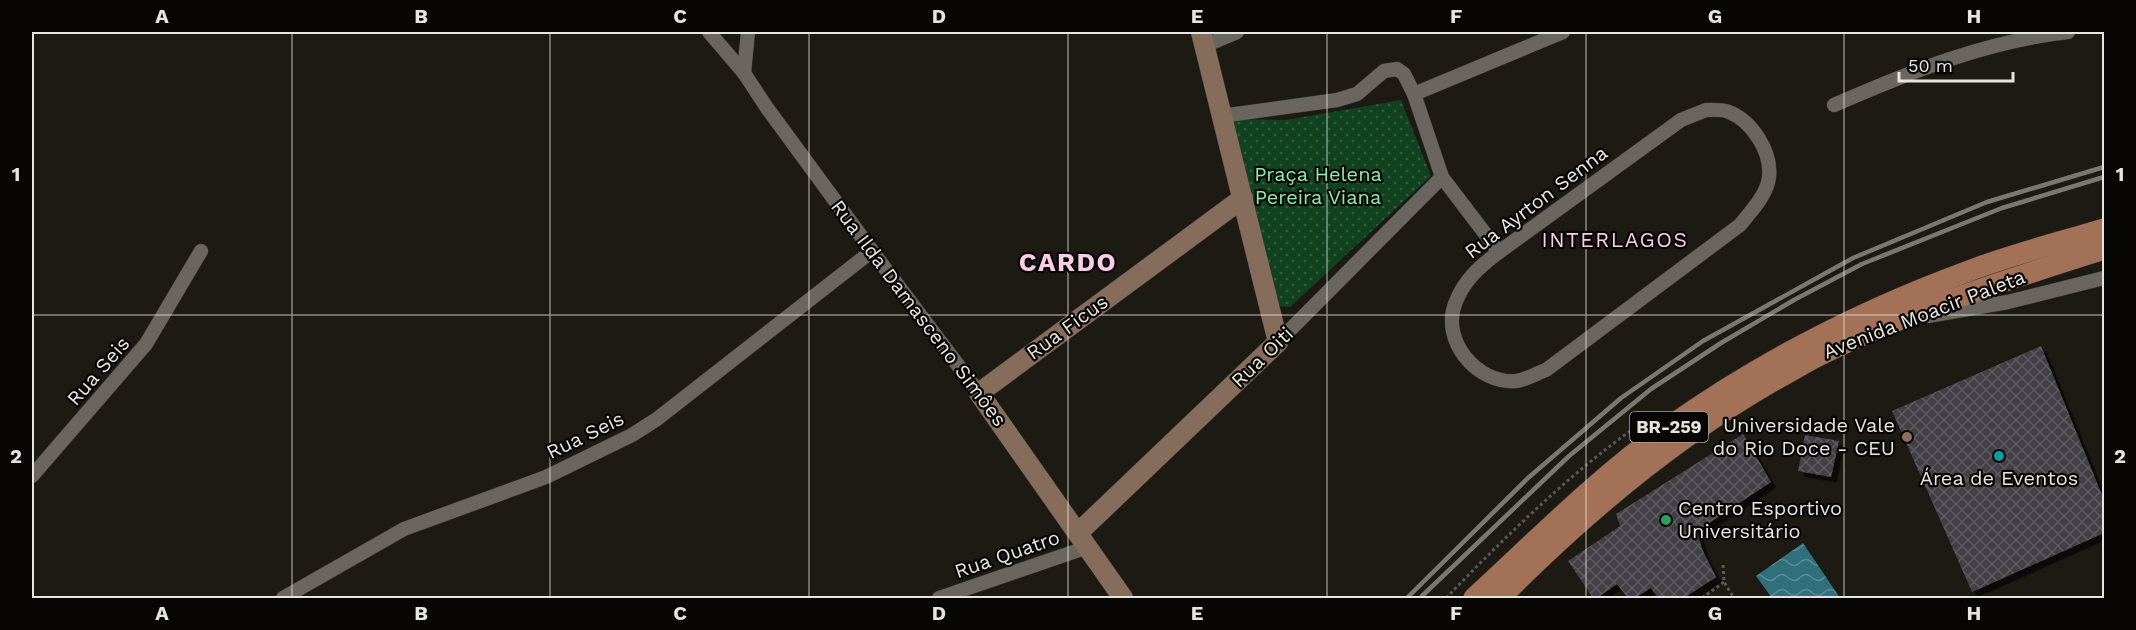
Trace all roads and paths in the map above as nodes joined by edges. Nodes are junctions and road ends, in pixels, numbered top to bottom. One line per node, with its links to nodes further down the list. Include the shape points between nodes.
1 (709, 32): 7 (street, Rua Ilda Damasceno Simôes)
2 (748, 32): 7 (street)
3 (1237, 32): 6 (street)
4 (1563, 32): 8 (street)
5 (2068, 32): 9 (street, via 2037,35 1954,57)
6 (1202, 39): 10 (street)
7 (744, 73): 16 (street, Rua Ilda Damasceno Simôes)
8 (1414, 94): 10 (street, via 1404,74 1389,69 1357,94 1337,100); 11 (street)
9 (1834, 105)
10 (1221, 116): 12 (street)
11 (1442, 177): 17 (street); 20 (street, Rua Oiti)
12 (1243, 198): 20 (street); 21 (street, Rua Ficus)
13 (2104, 229): 29 (main road, Avenida Moacir Paleta / BR-259, via 1975,268 1895,300 1818,335 1728,387 1620,465)
14 (2104, 249): 19 (main road, Avenida Moacir Paleta / BR-259, via 1972,291)
15 (201, 251): 22 (street, Rua Seis, via 146,344)
16 (872, 251): 21 (street, Rua Ilda Damasceno Simôes); 26 (street, Rua Seis, via 632,435 546,477 404,529)
17 (1499, 252): 17 (street, Rua Ayrton Senna, via 1472,273 1455,303 1452,320 1456,345 1474,367 1496,378 1517,381 1546,370 1740,225 1761,199 1769,177 1768,158 1746,122 1728,111 1706,110 1682,120)
18 (2104, 278): 19 (street, via 2008,302)
19 (1899, 320): 30 (main road, Avenida Moacir Paleta / BR-259, via 1822,353 1702,425 1586,517)
20 (1278, 342): 23 (street, Rua Oiti)
21 (979, 393): 23 (street, Rua Ilda Damasceno Simôes)
22 (32, 477)
23 (1083, 540): 27 (street, Rua Quatro); 28 (street, Rua Ilda Damasceno Simôes)
24 (1723, 565): 25 (path)
25 (1724, 582): 31 (path); 32 (path)
26 (283, 598)
27 (939, 598)
28 (1123, 598)
29 (1474, 598)
30 (1500, 598)
31 (1702, 598)
32 (1734, 598)

